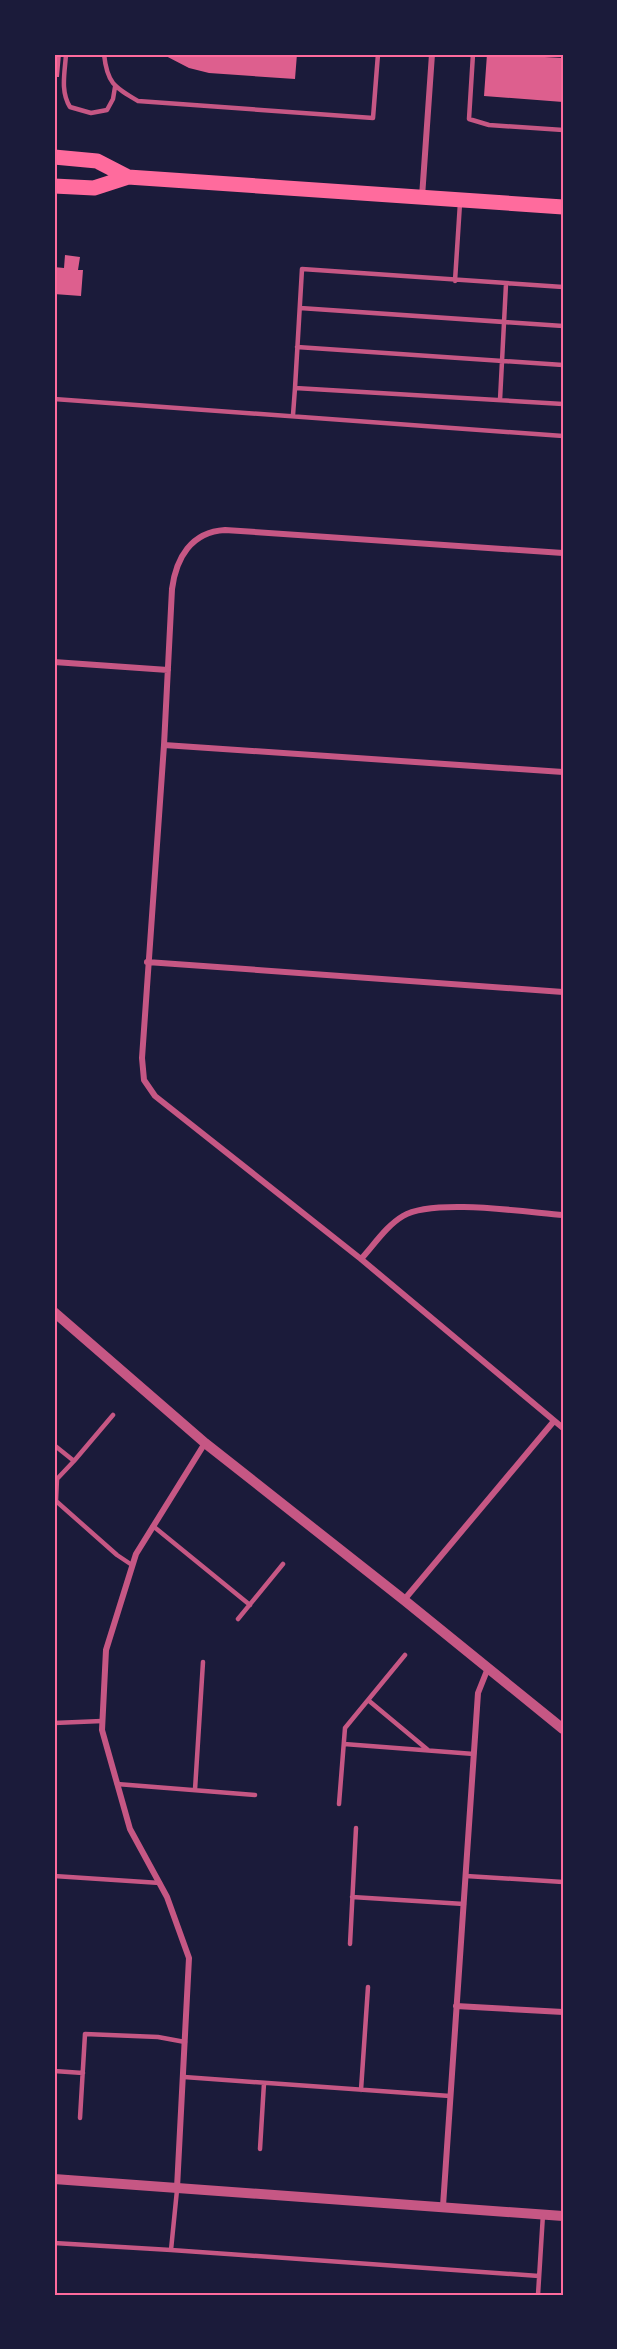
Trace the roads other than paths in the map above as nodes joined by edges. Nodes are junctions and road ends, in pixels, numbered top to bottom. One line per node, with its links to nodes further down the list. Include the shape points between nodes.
1 (66, 54): 6 (lane, via 63,86 70,107 91,113 106,110)
2 (104, 54): 6 (lane)
3 (378, 54): 6 (lane, via 373,118 138,101)
4 (432, 54): 11 (street)
5 (473, 54): 7 (lane, via 469,119 489,125)
6 (115, 87)
7 (563, 130)
8 (54, 157): 9 (main road, via 97,161)
9 (128, 177): 10 (main road, via 94,189); 11 (main road)
10 (54, 186)
11 (422, 198): 12 (main road)
12 (460, 200): 13 (main road); 14 (lane)
13 (563, 207)
14 (455, 281): 15 (lane); 17 (lane, via 303,269)
15 (506, 284): 16 (lane); 18 (lane)
16 (563, 287)
17 (300, 308): 18 (lane); 20 (lane)
18 (504, 322): 19 (lane); 21 (lane)
19 (563, 326)
20 (297, 347): 21 (lane); 23 (lane)
21 (502, 361): 22 (lane); 25 (lane)
22 (563, 365)
23 (295, 388): 25 (lane); 27 (lane)
24 (54, 399): 27 (lane)
25 (500, 400): 26 (lane)
26 (563, 404)
27 (293, 415): 28 (lane)
28 (563, 436)
29 (563, 553): 31 (street, via 225,530 203,534 180,556 174,573)
30 (54, 662): 31 (street)
31 (168, 670): 32 (street)
32 (164, 745): 33 (street); 34 (street)
33 (563, 772)
34 (147, 962): 35 (street); 37 (street, via 142,1069 150,1090)
35 (563, 992)
36 (563, 1215): 37 (street, via 449,1206 423,1209 394,1223)
37 (361, 1259): 40 (street)
38 (54, 1312): 42 (street)
39 (113, 1416): 44 (lane)
40 (555, 1421): 41 (street); 48 (street)
41 (563, 1428)
42 (205, 1443): 45 (street); 48 (street)
43 (54, 1445): 44 (lane)
44 (74, 1461): 46 (lane, via 57,1479 56,1501)
45 (153, 1526): 46 (street); 49 (lane)
46 (132, 1564): 55 (street, via 105,1650)
47 (284, 1564): 49 (lane)
48 (404, 1600): 53 (street)
49 (250, 1605): 50 (lane)
50 (238, 1619)
51 (405, 1655): 54 (lane)
52 (203, 1662): 62 (lane)
53 (488, 1668): 57 (street); 60 (street, via 478,1693)
54 (368, 1700): 58 (lane, via 345,1728); 59 (lane)
55 (102, 1721): 56 (lane); 61 (street)
56 (54, 1723)
57 (563, 1730)
58 (344, 1744): 59 (lane); 64 (lane)
59 (429, 1750): 60 (lane)
60 (474, 1754): 67 (street)
61 (117, 1784): 62 (lane); 69 (street, via 130,1829)
62 (195, 1790): 63 (lane)
63 (255, 1795)
64 (339, 1804)
65 (356, 1828): 70 (lane)
66 (54, 1876): 69 (lane)
67 (466, 1876): 68 (lane); 71 (street)
68 (563, 1881)
69 (160, 1883): 76 (street, via 189,1958)
70 (352, 1897): 71 (lane); 72 (lane)
71 (464, 1904): 74 (street)
72 (350, 1944)
73 (368, 1987): 81 (lane)
74 (456, 2006): 75 (street); 82 (street)
75 (563, 2012)
76 (185, 2042): 78 (lane, via 85,2034); 79 (street)
77 (54, 2071): 78 (lane)
78 (83, 2073): 83 (lane)
79 (184, 2077): 80 (lane); 86 (street)
80 (264, 2083): 81 (lane); 84 (lane)
81 (361, 2090): 82 (lane)
82 (450, 2096): 87 (street)
83 (80, 2118)
84 (260, 2149)
85 (54, 2179): 86 (street)
86 (177, 2188): 87 (street); 91 (lane)
87 (443, 2206): 88 (street)
88 (543, 2214): 89 (street); 92 (lane)
89 (563, 2216)
90 (54, 2243): 91 (lane)
91 (171, 2250): 92 (lane)
92 (539, 2276): 93 (lane)
93 (538, 2295)

